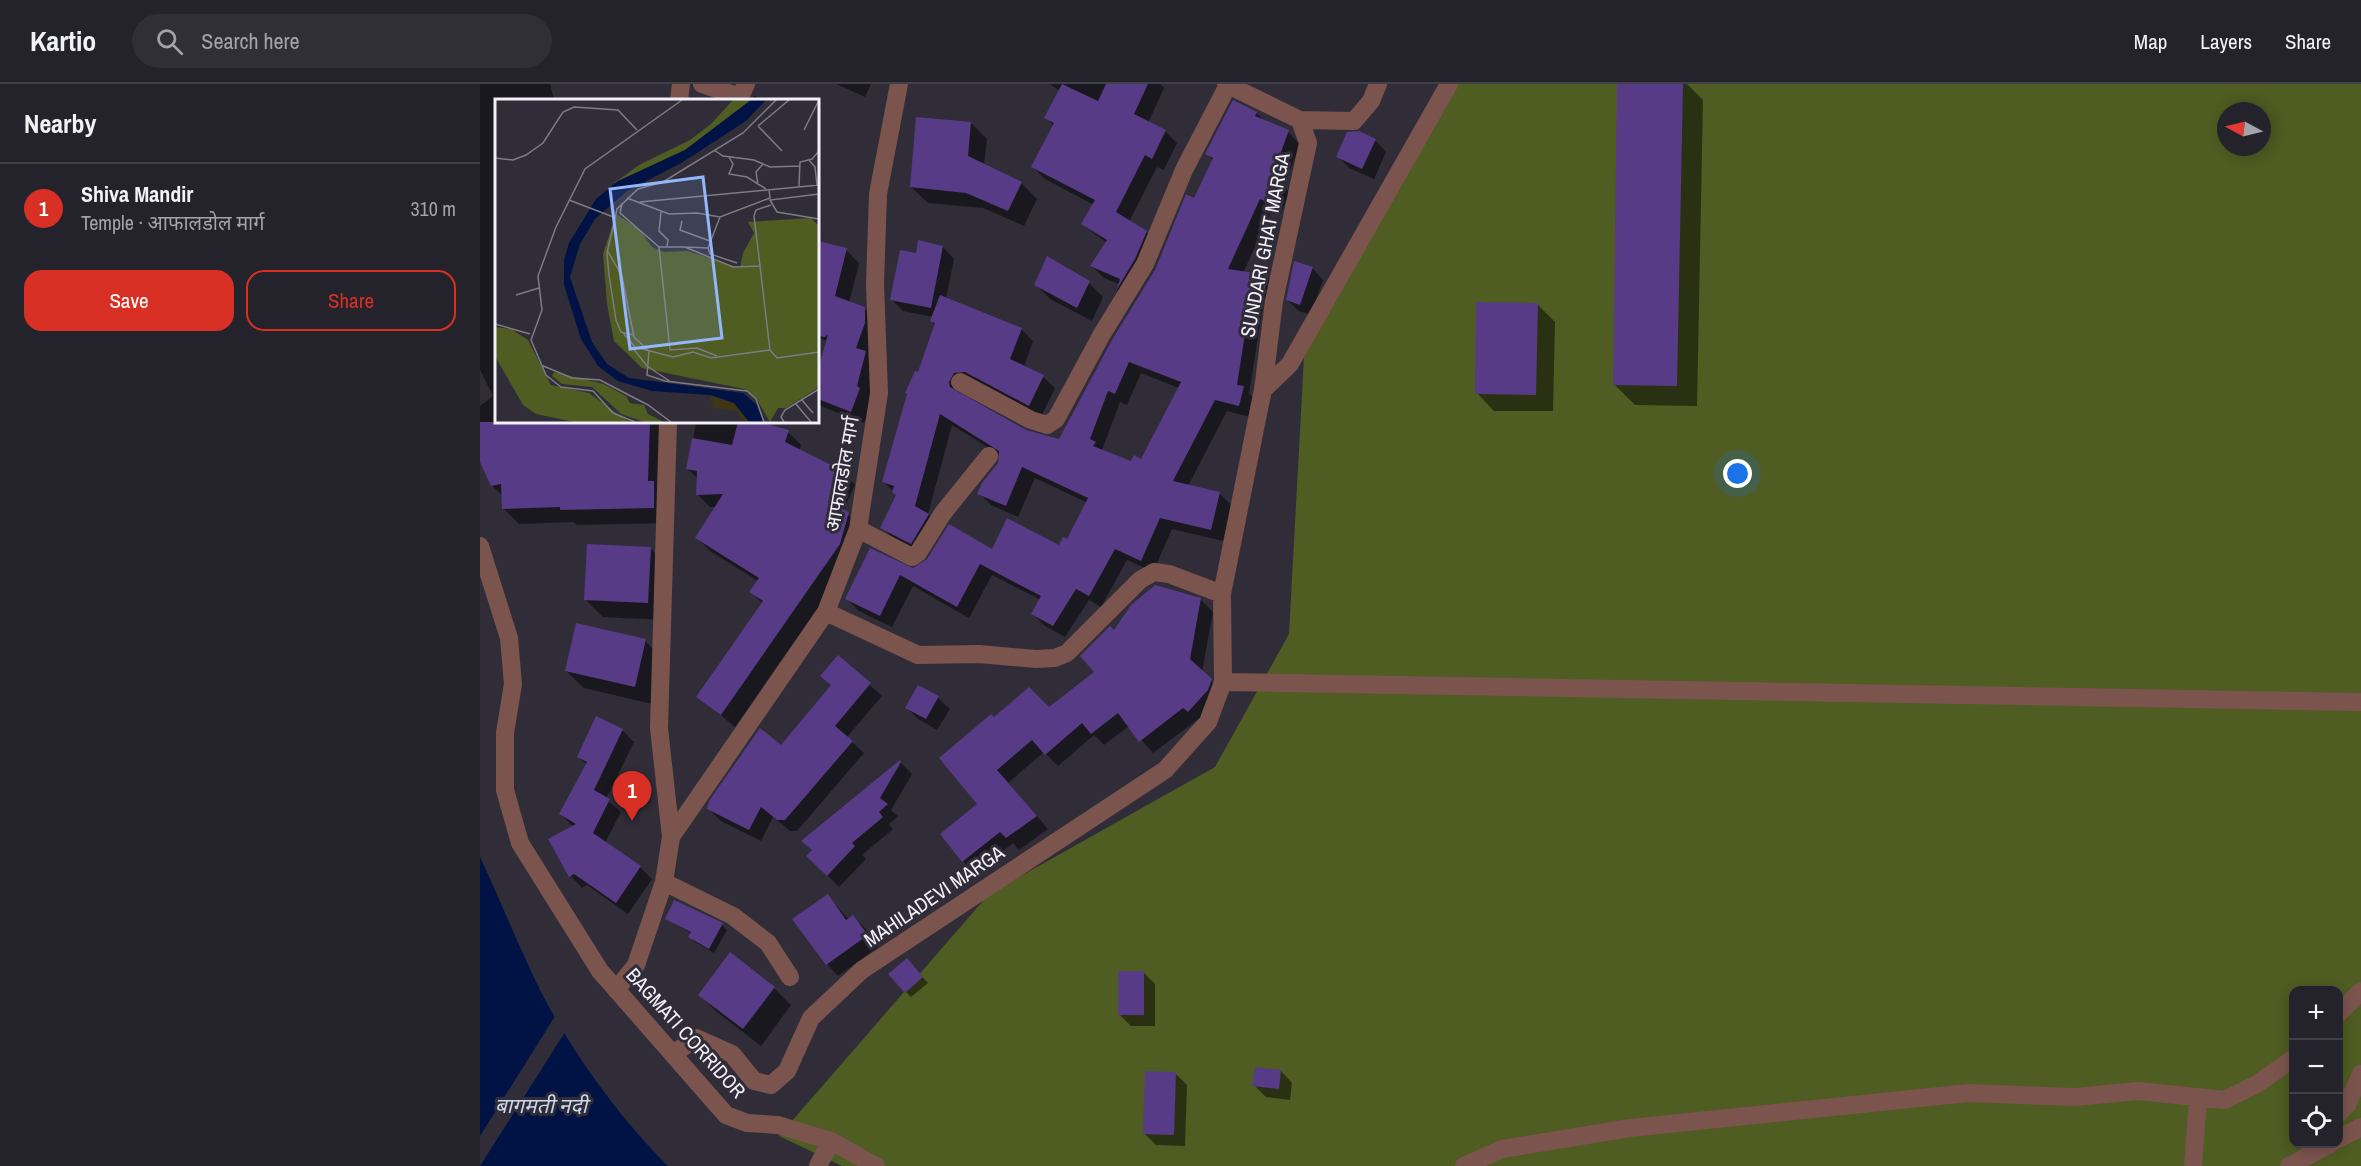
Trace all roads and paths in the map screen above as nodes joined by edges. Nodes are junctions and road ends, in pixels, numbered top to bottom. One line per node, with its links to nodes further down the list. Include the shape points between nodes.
1 (681, 84): 8 (street)
2 (702, 84): 3 (street, via 740,97)
3 (746, 84)
4 (899, 84): 14 (street, आफालडोल मार्ग, via 878,194 875,284 879,393)
5 (1227, 84): 9 (street); 10 (street, via 1184,170 1145,264 1056,419 1047,425 1031,420)
6 (1378, 84): 9 (street, via 1371,101 1354,121)
7 (1449, 84): 11 (street, via 1290,364)
8 (680, 99)
9 (1300, 120): 11 (street, SUNDARI GHAT MARGA, via 1308,143 1274,301)
10 (960, 382)
11 (1263, 390): 16 (street, SUNDARI GHAT MARGA)
12 (668, 423): 20 (street, via 659,728)
13 (989, 456): 14 (street, via 912,557)
14 (858, 529): 17 (street, आफालडोल मार्ग)
15 (480, 546): 23 (street, BAGMATI CORRIDOR, via 510,650 513,684 505,733 505,790 520,843 600,971)
16 (1222, 594): 17 (street, via 1154,572 1140,580 1067,652 1036,659 980,654 918,655); 18 (street, SUNDARI GHAT MARGA)
17 (826, 612): 20 (street, आफालडोल मार्ग)
18 (1223, 682): 19 (street); 26 (street, MAHILADEVI MARGA, via 1208,722 1165,770 862,970 811,1018 787,1071 771,1084 754,1081 732,1054 696,1038)
19 (2361, 702)
20 (671, 837): 21 (street, आफालडोल मार्ग)
21 (664, 882): 22 (street, via 733,916 768,943); 23 (street, आफालडोल मार्ग, via 636,965)
22 (790, 977)
23 (616, 990): 26 (street, BAGMATI CORRIDOR)
24 (2361, 991): 25 (street)
25 (2343, 1009)
26 (674, 1054): 33 (street, BAGMATI CORRIDOR, via 726,1115)
27 (2289, 1062): 29 (street, via 2257,1084 2224,1100)
28 (2361, 1074): 30 (street)
29 (2198, 1098): 38 (street, via 2138,1091 2075,1096 1968,1093 1630,1128 1502,1149); 39 (street)
30 (2343, 1109)
31 (2361, 1127): 32 (street)
32 (2343, 1136)
33 (831, 1141): 36 (street); 37 (street, BAGMATI CORRIDOR)
34 (2305, 1148): 40 (street)
35 (2321, 1148): 41 (street)
36 (818, 1166)
37 (876, 1166)
38 (1464, 1166)
39 (2193, 1166)
40 (2283, 1166)
41 (2289, 1166)

